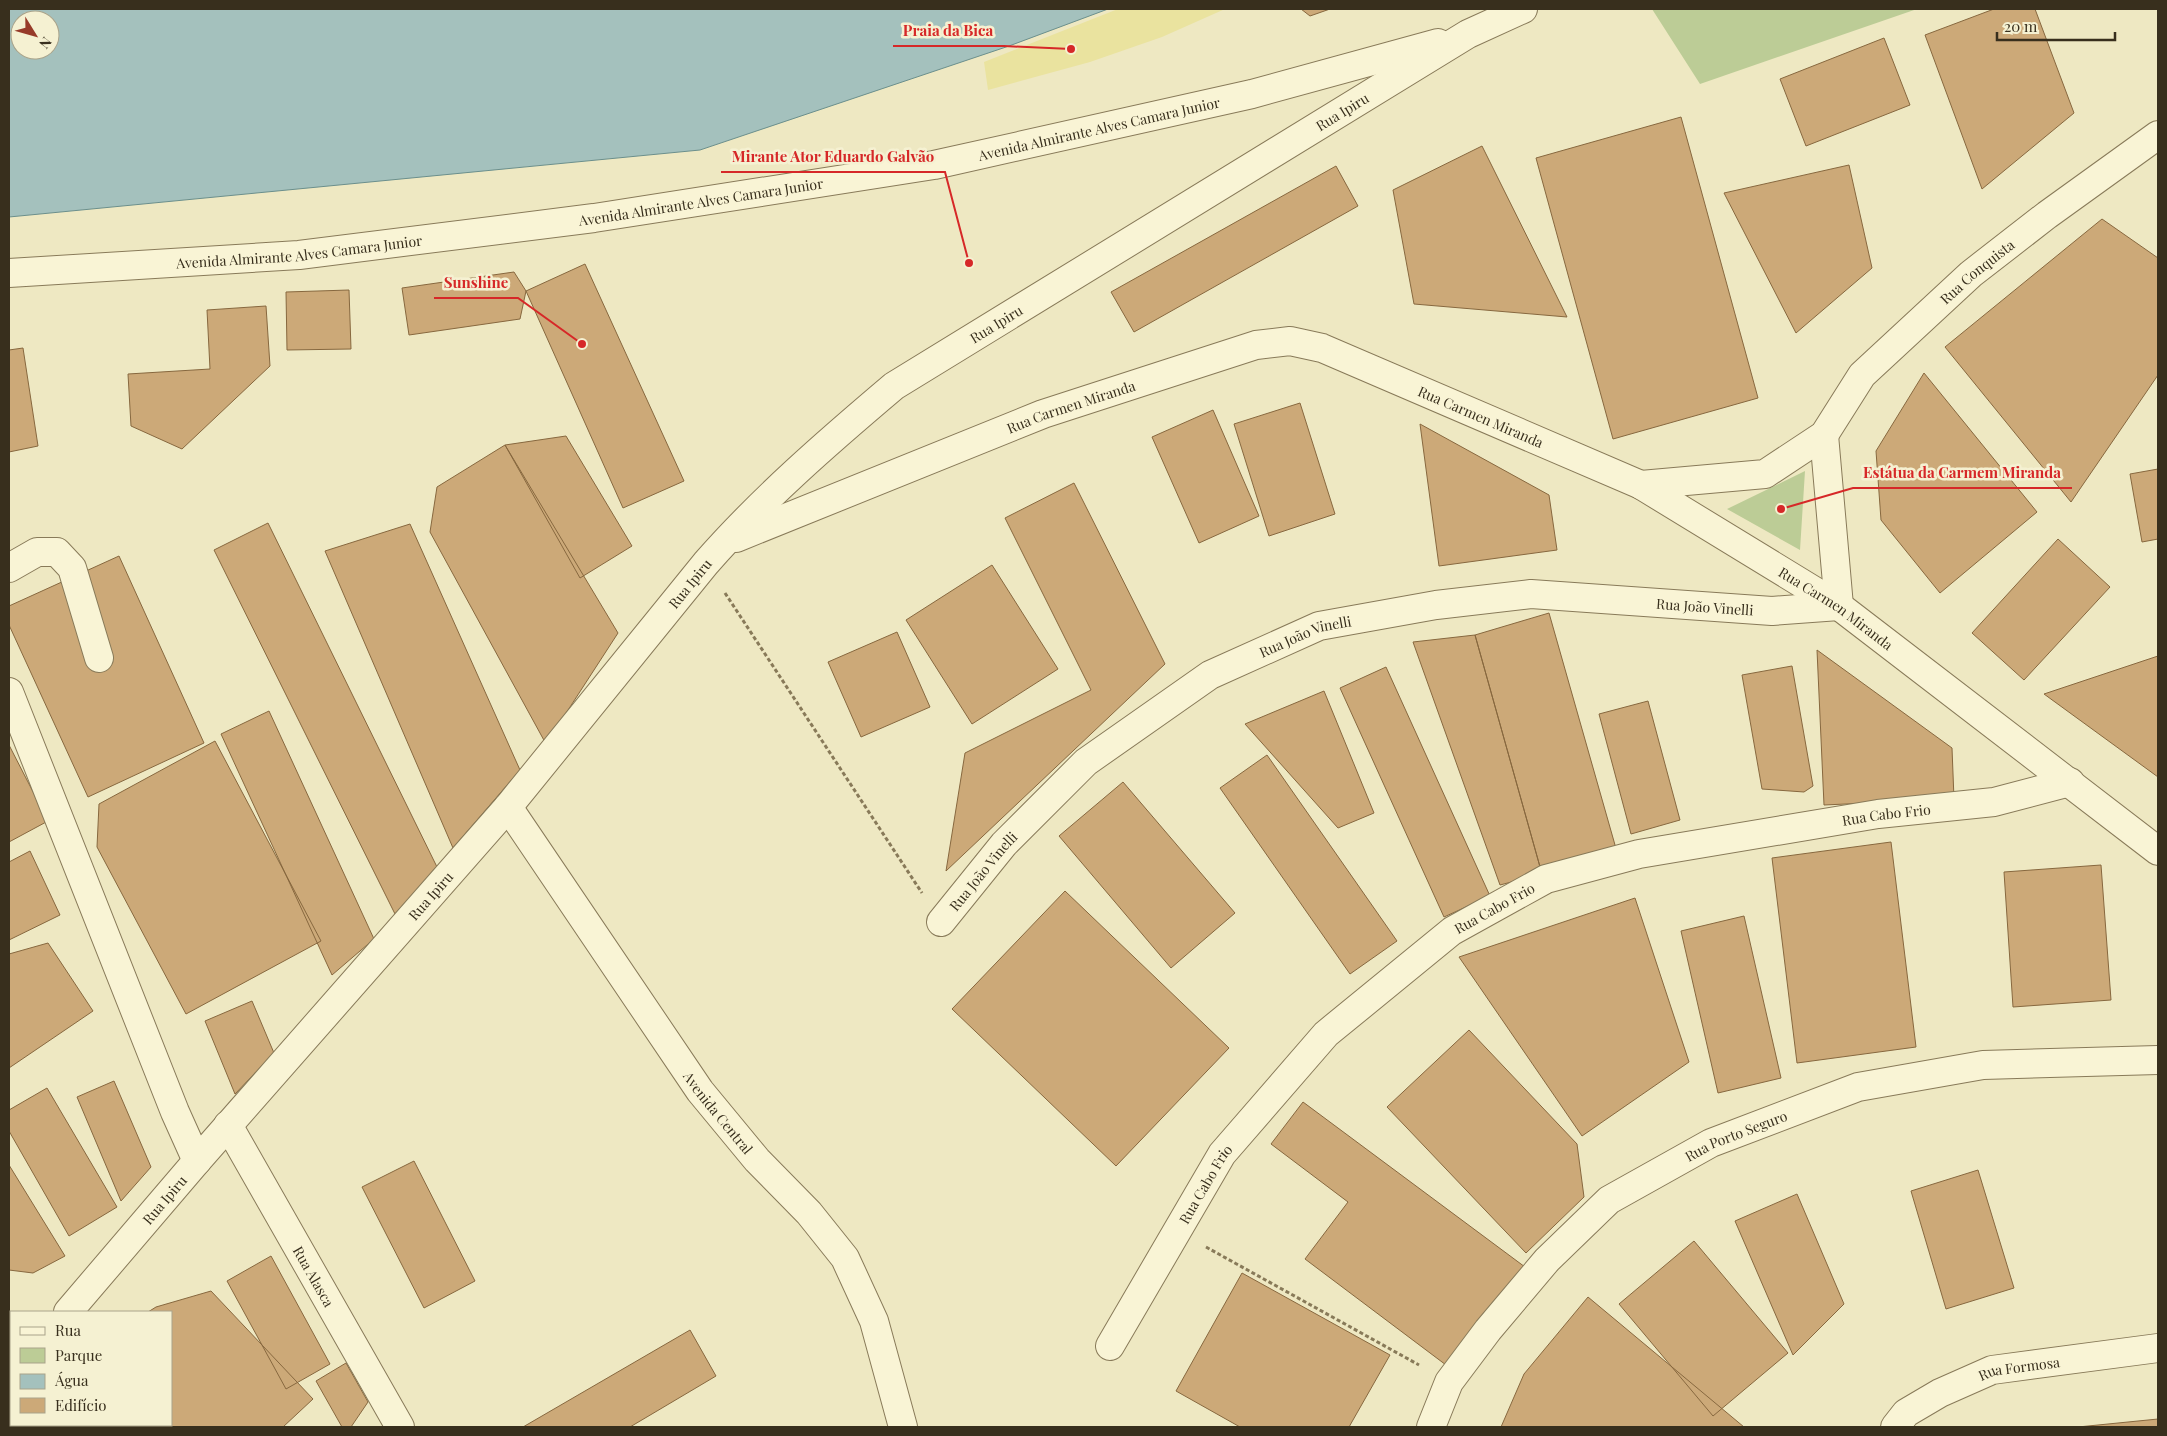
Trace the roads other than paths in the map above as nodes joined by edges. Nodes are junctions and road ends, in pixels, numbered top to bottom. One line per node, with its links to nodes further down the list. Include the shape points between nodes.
1 (1523, 9): 2 (street)
2 (1468, 34): 4 (street, Avenida Almirante Alves Camara Junior, via 1252,94 934,165 594,218 299,255); 7 (street, Rua Ipiru, via 894,386 832,438)
3 (2158, 135): 5 (street, Rua Conquista, via 2046,215 1971,274 1862,375)
4 (9, 273)
5 (1824, 435): 6 (street, via 1765,474); 9 (street)
6 (1641, 485): 7 (street, Rua Carmen Miranda, via 1322,348 1290,341 1256,345 1043,414); 9 (street, Rua Carmen Miranda)
7 (714, 553): 13 (street, Rua Ipiru)
8 (9, 568): 10 (street, via 37,552 57,552 72,568)
9 (1840, 606): 12 (street, Rua Carmen Miranda); 15 (street, Rua João Vinelli, via 1772,611 1531,594 1436,605 1320,626 1210,675 1086,762 1004,844)
10 (99, 658)
11 (9, 692): 18 (street)
12 (2070, 782): 14 (street, Rua Carmen Miranda); 20 (street, Rua Cabo Frio, via 1994,802 1878,814 1639,854 1546,879 1452,931 1326,1034 1222,1154)
13 (508, 807): 17 (street, Rua Ipiru); 23 (street, Avenida Central, via 700,1091 845,1258 874,1321)
14 (2158, 851)
15 (941, 922)
16 (2158, 1060): 24 (street, Rua Porto Seguro, via 1983,1066 1858,1087 1711,1142 1609,1200 1547,1260 1449,1382)
17 (228, 1125): 18 (street, Rua Ipiru); 22 (street, Rua Alasca)
18 (197, 1161): 19 (street, Rua Ipiru)
19 (69, 1311)
20 (1110, 1346)
21 (2158, 1348): 25 (street, Rua Formosa, via 1992,1370 1940,1393 1906,1413)
22 (400, 1427)
23 (903, 1427)
24 (1431, 1427)
25 (1895, 1427)

